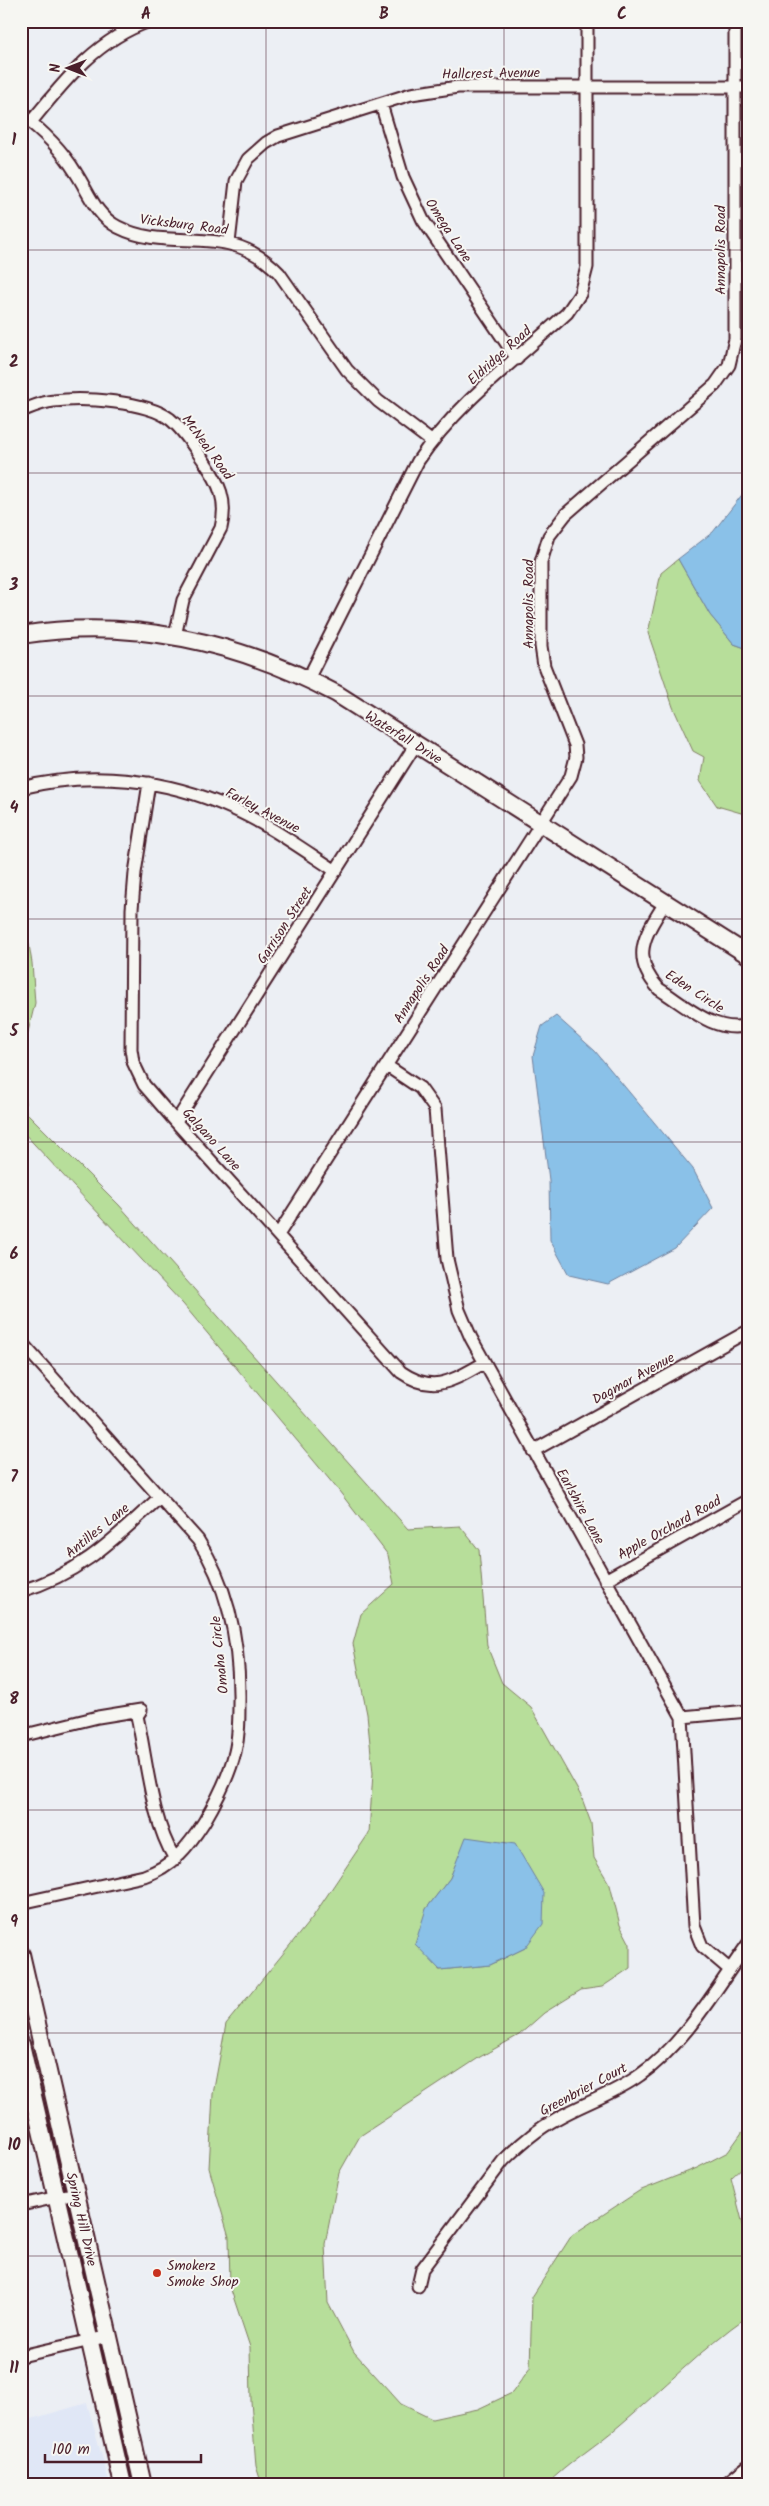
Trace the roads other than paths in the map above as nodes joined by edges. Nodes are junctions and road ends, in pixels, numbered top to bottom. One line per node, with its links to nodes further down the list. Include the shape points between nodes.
1 (116, 21): 5 (street)
2 (150, 21): 5 (street)
3 (587, 21): 6 (street, Eldridge Road)
4 (735, 21): 7 (street, Annapolis Road)
5 (123, 33): 11 (street, via 84,60)
6 (587, 87): 7 (street, Hallcrest Avenue); 9 (street, Hallcrest Avenue, via 458,87 411,94); 13 (street, Eldridge Road, via 585,281 567,313)
7 (735, 88): 8 (street, Hallcrest Avenue); 22 (street, Annapolis Road, via 735,339 729,365 715,385 566,514 549,536 544,549 541,562 542,655 576,756 571,776)
8 (748, 88)
9 (381, 104): 12 (street, Hallcrest Avenue, via 278,136 256,151 236,181); 13 (street, Omega Lane, via 403,177 423,220)
10 (21, 115): 11 (street, Vicksburg Road)
11 (31, 122): 12 (street, Vicksburg Road, via 62,153 95,206 115,225 142,235)
12 (229, 243): 15 (street, Vicksburg Road, via 243,247 269,263 347,370 378,401)
13 (517, 359): 15 (street, Eldridge Road)
14 (21, 411): 17 (street, McNeal Road, via 67,400 145,407 180,428 214,475 222,492 224,517 182,600)
15 (431, 441): 18 (street, Eldridge Road)
16 (22, 632): 17 (main road, Waterfall Drive, via 107,629)
17 (175, 636): 18 (main road, Waterfall Drive, via 246,654)
18 (308, 679): 19 (main road, Waterfall Drive)
19 (416, 744): 22 (main road, Waterfall Drive); 23 (street, Garrison Street)
20 (149, 783): 21 (street, Farley Avenue, via 89,779); 23 (street, Farley Avenue, via 196,794 232,808); 28 (street, Galgano Lane, via 132,909 130,1049 144,1086)
21 (21, 788)
22 (541, 824): 24 (main road, Waterfall Drive); 27 (street, Annapolis Road)
23 (336, 871): 28 (street, Garrison Street)
24 (665, 903): 25 (main road, Waterfall Drive); 26 (street, Eden Circle, via 648,930 643,945 643,960 652,981 659,989 712,1023 732,1028)
25 (748, 955)
26 (748, 1025)
27 (386, 1066): 29 (street, Annapolis Road); 32 (street, Earlshire Lane, via 420,1088 435,1109 452,1284 462,1317)
28 (176, 1122): 29 (street, Galgano Lane)
29 (278, 1236): 32 (street, Galgano Lane, via 401,1372 412,1380 446,1383)
30 (748, 1331): 33 (street, Dagmar Avenue)
31 (21, 1342): 34 (street, Omaha Circle)
32 (484, 1363): 33 (street, Earlshire Lane)
33 (533, 1451): 36 (street, Earlshire Lane)
34 (160, 1497): 37 (street, Antilles Lane, via 77,1568); 41 (street, Omaha Circle, via 198,1540 220,1580 238,1658 238,1736 226,1780 193,1839)
35 (748, 1500): 36 (street, Apple Orchard Road)
36 (605, 1580): 39 (street, Earlshire Lane)
37 (21, 1591)
38 (748, 1711): 39 (street)
39 (682, 1716): 45 (street, Earlshire Lane, via 694,1926 702,1946)
40 (21, 1736): 41 (street, via 140,1710 137,1716 156,1805 165,1842)
41 (176, 1859): 42 (street, Omaha Circle, via 144,1876)
42 (21, 1903)
43 (748, 1944): 45 (street, Greenbrier Court)
44 (21, 1954): 46 (main road, Spring Hill Drive)
45 (729, 1969): 51 (street, Greenbrier Court, via 682,2035 655,2064 622,2087 557,2118 503,2161 422,2269)
46 (43, 2050): 47 (street); 48 (main road, Spring Hill Drive)
47 (22, 2051): 49 (main road, Spring Hill Drive)
48 (76, 2193): 49 (street); 52 (main road, Spring Hill Drive)
49 (56, 2197): 50 (street); 53 (main road, Spring Hill Drive)
50 (21, 2205)
51 (418, 2286)
52 (110, 2336): 53 (street); 57 (main road, Spring Hill Drive)
53 (89, 2340): 54 (street); 56 (main road, Spring Hill Drive)
54 (21, 2356)
55 (748, 2466): 58 (street)
56 (123, 2485)
57 (143, 2485)
58 (724, 2485)

